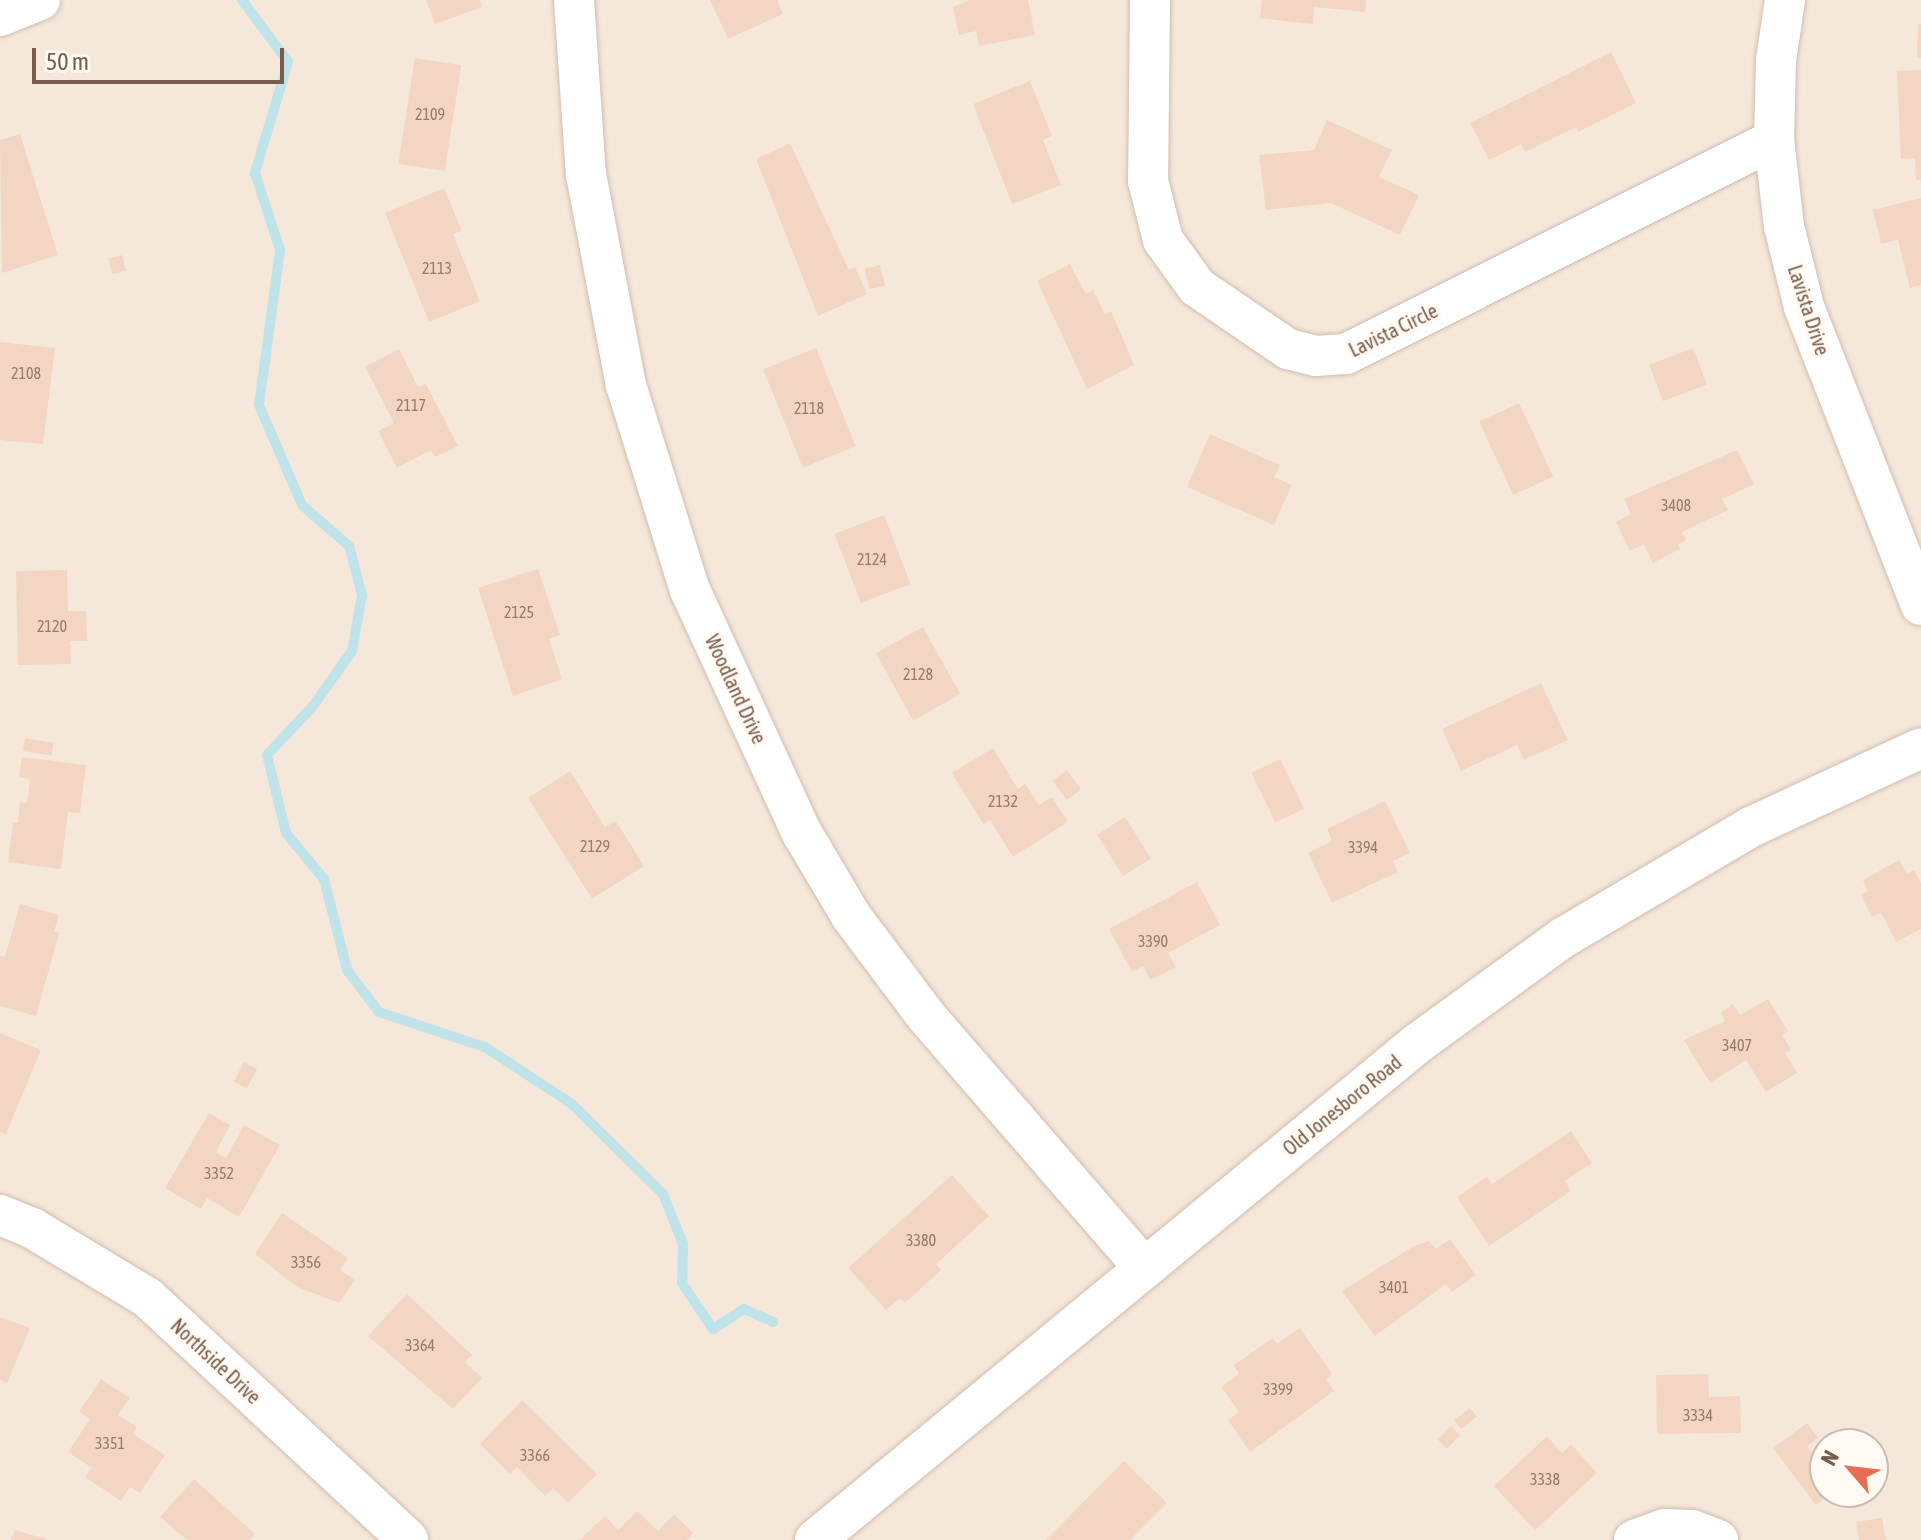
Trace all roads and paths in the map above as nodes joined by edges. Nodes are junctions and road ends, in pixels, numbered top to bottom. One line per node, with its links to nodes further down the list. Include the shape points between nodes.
1 (40, 0): 5 (street)
2 (574, 0): 10 (street, Woodland Drive, via 586,174 626,385 690,590 802,833 851,916 926,1016)
3 (1150, 0): 6 (street, Lavista Circle, via 1148,181 1163,240 1197,287 1288,349 1316,356 1346,354)
4 (1785, 0): 6 (street, Lavista Drive, via 1776,60)
5 (0, 16)
6 (1774, 140): 7 (street, Lavista Drive, via 1784,226 1804,307)
7 (1921, 605)
8 (1921, 748): 10 (street, Old Jonesboro Road, via 1751,827 1564,937 1418,1043)
9 (0, 1215): 11 (street, Northside Drive, via 32,1228 148,1298)
10 (1144, 1268): 12 (street, Old Jonesboro Road)
11 (408, 1540)
12 (815, 1540)
13 (1634, 1540): 14 (street, via 1665,1529 1692,1530)
14 (1718, 1540)

